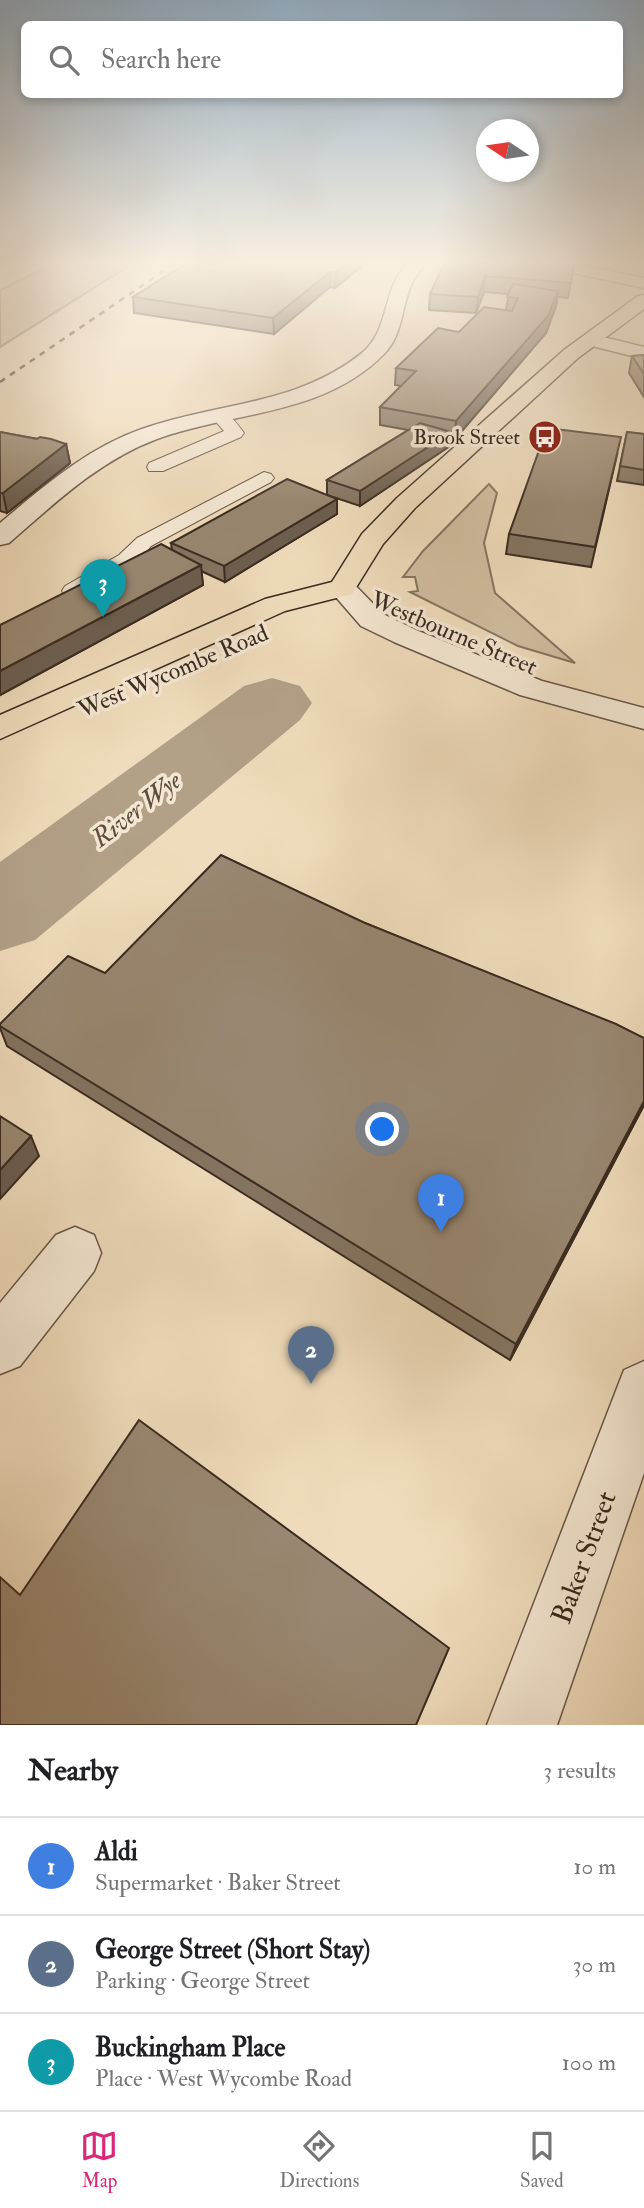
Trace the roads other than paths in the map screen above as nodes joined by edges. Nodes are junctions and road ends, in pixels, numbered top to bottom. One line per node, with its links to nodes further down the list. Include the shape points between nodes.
1 (381, 344): 9 (street, via 322,388)
2 (584, 344): 13 (main road, West Wycombe Road, via 407,503 372,540)
3 (609, 344): 5 (street)
4 (623, 344): 5 (main road)
5 (619, 347): 6 (street); 7 (main road)
6 (644, 353)
7 (592, 367)
8 (572, 384): 13 (main road, West Wycombe Road, via 433,506 387,556)
9 (220, 416): 10 (lane, via 235,433); 12 (street, via 148,435 107,454 69,478)
10 (156, 467)
11 (264, 478): 14 (lane, via 144,542 127,560)
12 (0, 537)
13 (342, 588): 15 (street, Westbourne Street, via 390,602 514,661); 16 (street, Westbourne Street, via 372,620 405,636 531,688); 17 (main road, West Wycombe Road, via 275,604); 18 (main road, West Wycombe Road, via 296,618)
14 (58, 600)
15 (644, 701)
16 (644, 719)
17 (0, 728)
18 (0, 746)
19 (75, 1253): 20 (street)
20 (0, 1346)
21 (644, 1390): 22 (street, Baker Street)
22 (522, 1725)

